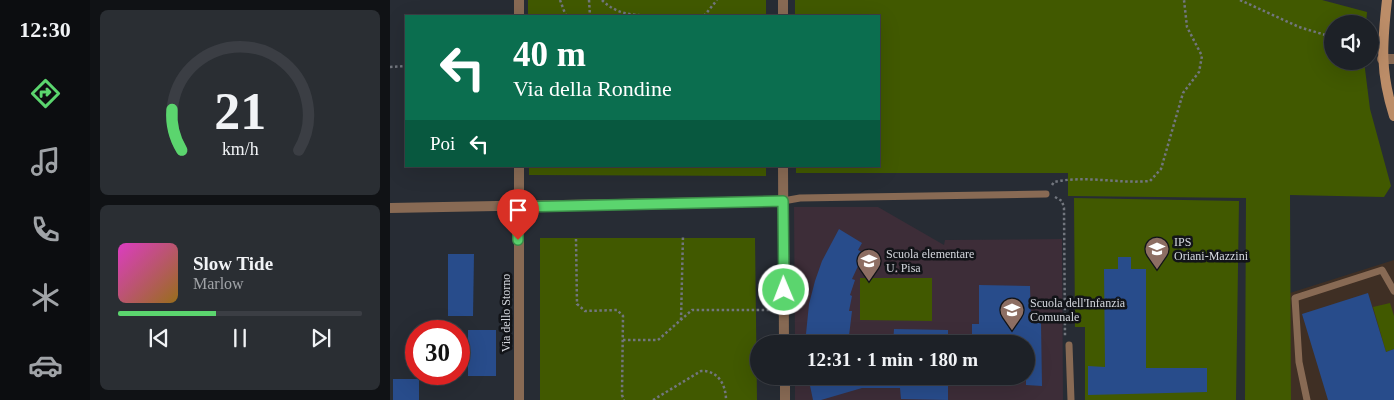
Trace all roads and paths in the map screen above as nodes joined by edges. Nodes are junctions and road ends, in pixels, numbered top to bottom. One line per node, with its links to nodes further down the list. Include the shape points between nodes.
1 (519, 0): 10 (street)
2 (560, 0): 11 (path)
3 (589, 0): 12 (path)
4 (602, 0): 13 (path, via 612,10)
5 (717, 0): 14 (path)
6 (783, 0): 15 (street)
7 (1184, 0): 24 (path, via 1187,27 1202,56 1200,72 1183,93 1161,169 1150,181 1054,182)
8 (1240, 0): 16 (path)
9 (1387, 0): 17 (main road)
10 (519, 15)
11 (566, 15)
12 (590, 15)
13 (633, 15)
14 (705, 15)
15 (783, 15)
16 (1324, 35)
17 (1382, 59): 18 (street); 21 (main road)
18 (1394, 59)
19 (405, 66): 20 (path)
20 (390, 67)
21 (1394, 116)
22 (519, 167): 26 (street, Via dello Storno)
23 (783, 167): 25 (street)
24 (1046, 194): 25 (lane, via 800,198); 35 (path, via 1062,201 1064,208 1065,334)
25 (783, 201): 26 (street); 31 (street)
26 (518, 207): 27 (street); 37 (street, Via dello Storno)
27 (390, 208)
28 (683, 236): 32 (path)
29 (576, 239): 34 (path, via 577,304 585,311 619,311 623,316)
30 (1394, 291): 43 (lane, via 1382,270 1295,298 1300,362)
31 (784, 308): 32 (path, via 692,310); 33 (street)
32 (681, 320): 34 (path, via 658,340)
33 (784, 335)
34 (623, 340): 38 (path)
35 (1069, 345): 42 (lane)
36 (785, 385): 41 (street)
37 (518, 400)
38 (624, 400)
39 (652, 400): 40 (path, via 707,371 720,379)
40 (726, 400)
41 (785, 400)
42 (1070, 400)
43 (1307, 400)

